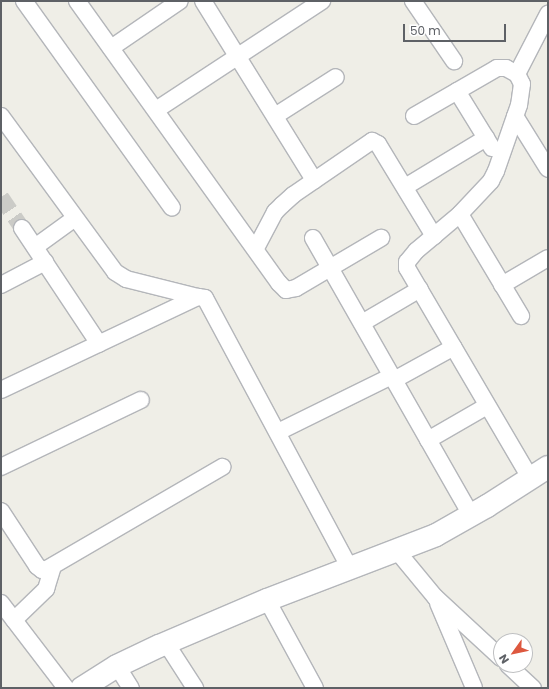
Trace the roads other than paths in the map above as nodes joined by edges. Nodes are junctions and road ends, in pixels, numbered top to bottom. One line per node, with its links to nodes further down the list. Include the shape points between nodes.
1 (24, 1): 24 (street)
2 (77, 1): 8 (street)
3 (180, 1): 8 (street)
4 (204, 1): 9 (street)
5 (322, 1): 9 (street)
6 (413, 1): 10 (street)
7 (548, 14): 11 (street)
8 (111, 48): 14 (street)
9 (237, 55): 14 (street); 16 (street)
10 (454, 61)
11 (517, 74): 13 (street, via 506,68 497,68); 18 (street, via 522,84 522,94)
12 (336, 77): 16 (street)
13 (457, 91): 17 (street); 19 (street)
14 (156, 110): 32 (street)
15 (1, 116): 26 (street)
16 (275, 116): 22 (street)
17 (414, 116)
18 (515, 116): 20 (street); 21 (street)
19 (486, 138): 20 (street); 23 (street)
20 (500, 161): 25 (street, via 490,181)
21 (548, 169)
22 (314, 180): 23 (street, via 372,141 378,144); 32 (street, via 275,212)
23 (404, 187): 28 (street)
24 (172, 208)
25 (460, 214): 28 (street); 36 (street)
26 (75, 218): 31 (street); 39 (street, via 111,268 120,276)
27 (22, 228): 31 (street)
28 (434, 236): 38 (street, via 407,262 407,268)
29 (313, 238): 35 (street)
30 (381, 238): 35 (street)
31 (35, 247): 34 (street)
32 (256, 248): 35 (street, via 286,290 296,288)
33 (548, 258): 36 (street)
34 (45, 262): 37 (street); 42 (street)
35 (331, 268): 41 (street)
36 (502, 285): 40 (street)
37 (1, 286)
38 (420, 289): 41 (street); 43 (street)
39 (198, 297): 42 (street); 48 (street, via 208,302)
40 (521, 316)
41 (362, 323): 44 (street)
42 (99, 344): 45 (street)
43 (454, 346): 44 (street); 47 (street)
44 (393, 378): 48 (street); 49 (street)
45 (1, 390)
46 (141, 400): 50 (street)
47 (487, 406): 49 (street); 52 (street)
48 (278, 432): 57 (street)
49 (428, 440): 54 (street)
50 (1, 467)
51 (222, 467): 56 (street)
52 (543, 471): 54 (street)
53 (1, 510): 56 (street, via 37,566 42,570)
54 (471, 515): 55 (street, via 436,535)
55 (397, 551): 57 (street); 58 (street)
56 (53, 566): 61 (street, via 46,589)
57 (350, 568): 59 (street)
58 (435, 597): 63 (street); 71 (street)
59 (267, 600): 62 (street); 70 (street)
60 (1, 603): 61 (street)
61 (14, 620): 66 (street)
62 (166, 643): 64 (street); 69 (street)
63 (493, 651)
64 (117, 666): 67 (street); 68 (street)
65 (517, 673): 72 (street)
66 (66, 688)
67 (82, 688)
68 (131, 688)
69 (195, 688)
70 (315, 688)
71 (474, 688)
72 (533, 688)

